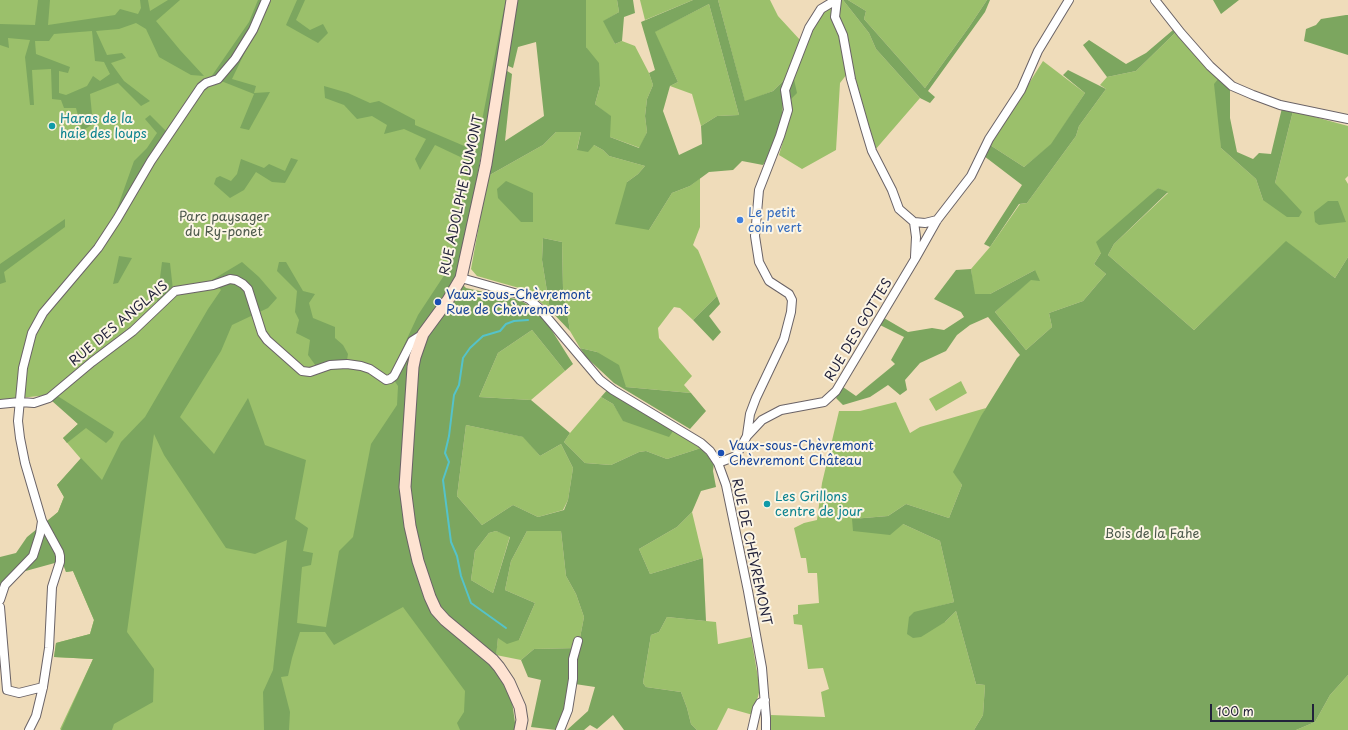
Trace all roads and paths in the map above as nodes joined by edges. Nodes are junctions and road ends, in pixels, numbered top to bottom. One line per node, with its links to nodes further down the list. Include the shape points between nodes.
1 (266, 0): 12 (street, via 253,30 235,59 218,79 201,87 151,161 98,248 43,313 32,333 23,368)
2 (512, 0): 10 (main road, RUE ADOLPHE DUMONT, via 486,164)
3 (836, 0): 8 (street, via 835,17 843,35 851,79 872,151 899,210); 14 (street, via 821,9 809,28 785,90 788,110 759,190 755,236 759,262 769,281 789,294 792,300 784,339 756,398 750,414)
4 (1069, 0): 7 (street, RUE DES GOTTES, via 1038,51 1021,90 989,139 971,176)
5 (1155, 0): 6 (street, via 1210,66 1232,86 1280,105)
6 (1348, 119)
7 (937, 220): 8 (street); 9 (street, RUE DES GOTTES)
8 (914, 222): 9 (street, RUE DES GOTTES)
9 (915, 259): 14 (street, RUE DES GOTTES, via 836,391 824,402 780,410 762,420)
10 (461, 278): 11 (main road, RUE ADOLPHE DUMONT); 15 (street, RUE DE CHÈVREMONT, via 528,299 539,308 600,380 701,443)
11 (424, 334): 12 (street, RUE DES ANGLAIS, via 412,341 390,380 361,366 347,364 330,365 310,372 302,371 267,340 262,333 248,289 236,280 230,279 213,285 175,291 133,331 49,398 34,403); 23 (main road, RUE ADOLPHE DUMONT, via 417,348 413,367 405,471 407,507 418,561 436,610 493,660 509,682 520,708)
12 (20, 402): 13 (street); 16 (street, via 20,438)
13 (0, 404)
14 (747, 436): 15 (street, RUE DES GOTTES, via 736,456)
15 (718, 463): 21 (street, RUE DE CHÈVREMONT, via 726,485 748,590)
16 (42, 521): 17 (street, via 33,556 5,586); 20 (street, via 60,556 52,587 49,648)
17 (0, 600)
18 (0, 607): 20 (street, via 7,690 19,693)
19 (578, 641): 24 (street, via 568,710)
20 (43, 687): 22 (street, via 36,716)
21 (765, 700): 25 (street, via 757,708); 26 (street, RUE DE CHÈVREMONT)
22 (29, 730)
23 (520, 730)
24 (560, 730)
25 (752, 730)
26 (766, 730)

